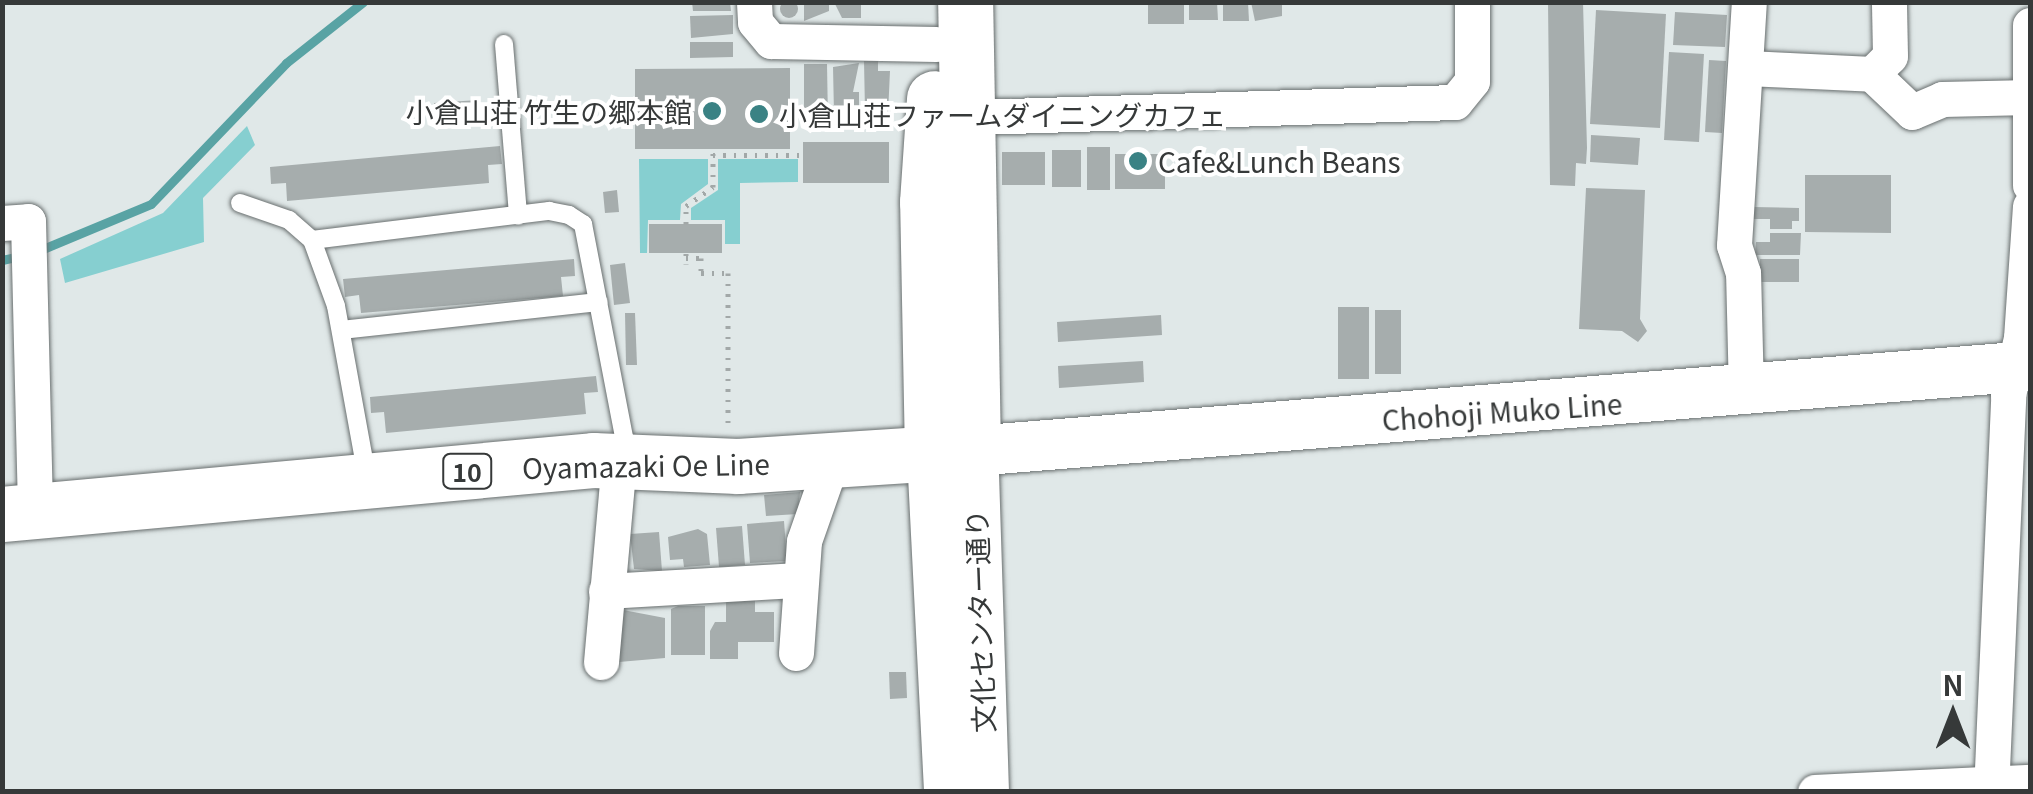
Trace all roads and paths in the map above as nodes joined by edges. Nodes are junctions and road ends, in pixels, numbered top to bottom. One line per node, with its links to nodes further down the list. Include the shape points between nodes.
1 (754, 2): 5 (street, via 755,22 772,41)
2 (1472, 2): 11 (street, via 1472,81 1455,102)
3 (1750, 2): 8 (street)
4 (1890, 2): 9 (street, via 1890,56)
5 (945, 16): 11 (main road)
6 (2030, 25): 10 (street)
7 (504, 44): 16 (lane)
8 (1747, 68): 9 (street); 24 (street, via 1734,245 1744,273)
9 (1872, 74): 10 (street, via 1912,112 1942,99)
10 (2029, 97): 13 (street)
11 (950, 118): 26 (main road, via 927,202)
12 (803, 155): 18 (path, via 713,152 713,187 686,206)
13 (2030, 185)
14 (240, 203): 19 (lane, via 290,220)
15 (2030, 206): 23 (street)
16 (518, 215): 19 (lane); 21 (lane, via 548,211 583,224)
17 (2, 223): 30 (street, via 28,221)
18 (686, 224)
19 (312, 240): 22 (lane)
20 (686, 258): 25 (path, via 702,258 702,273 728,273)
21 (598, 302): 22 (lane); 27 (lane, via 624,437)
22 (341, 330): 29 (lane)
23 (2022, 367): 24 (main road, Chohoji Muko Line); 31 (street)
24 (1746, 393): 26 (main road, Chohoji Muko Line)
25 (728, 434)
26 (953, 453): 28 (main road, Oyamazaki Oe Line / 10); 38 (main road, 文化センター通り); 39 (main road, 文化センター通り)
27 (618, 460): 28 (main road, Oyamazaki Oe Line / 10, via 738,466); 29 (main road, Oyamazaki Oe Line / 10); 33 (street)
28 (832, 461): 32 (street, via 804,541)
29 (367, 480): 30 (main road, Oyamazaki Oe Line / 10)
30 (19, 512)
31 (2017, 514): 37 (street)
32 (799, 580): 33 (street); 34 (street)
33 (606, 590): 35 (street)
34 (796, 652)
35 (601, 662)
36 (2030, 782): 37 (street)
37 (1991, 790): 40 (street)
38 (949, 792)
39 (984, 792)
40 (1815, 792)

